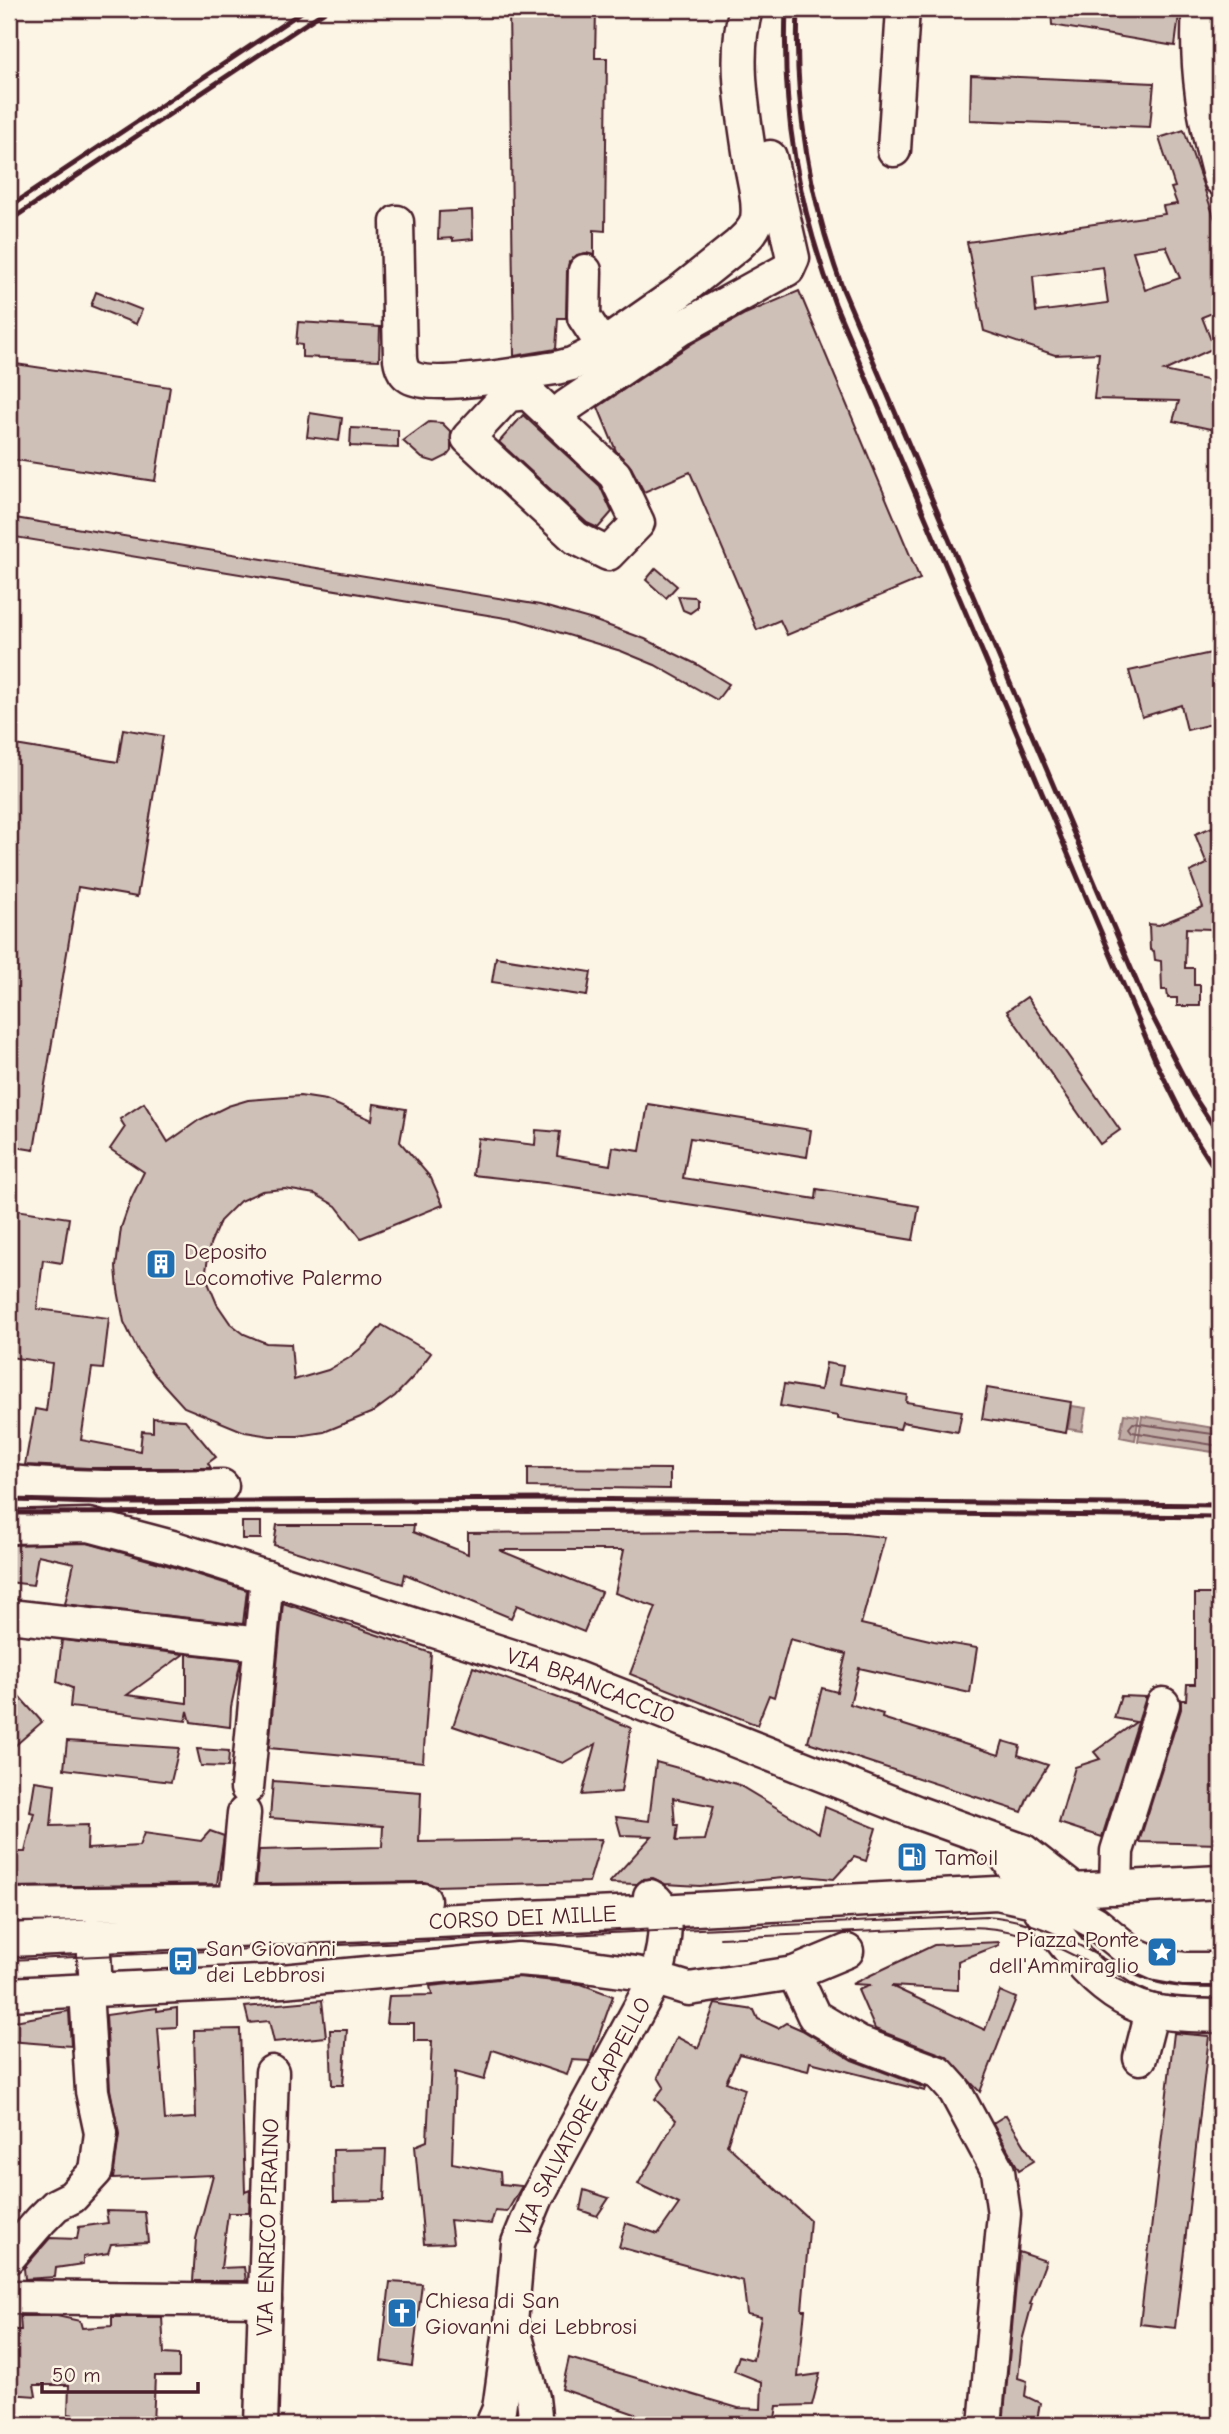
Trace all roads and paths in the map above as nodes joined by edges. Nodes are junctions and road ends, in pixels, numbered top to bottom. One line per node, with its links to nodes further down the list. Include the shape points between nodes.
1 (746, 9): 9 (street, via 739,32 756,223 728,253)
2 (762, 9): 10 (street, via 766,128 792,263 683,327)
3 (903, 9): 5 (street)
4 (1199, 9): 6 (street, via 1201,96)
5 (894, 150)
6 (1220, 179)
7 (397, 222): 9 (street, via 400,359 410,377 442,382 556,368)
8 (585, 271): 9 (street, via 584,317)
9 (603, 346)
10 (554, 418): 10 (street, via 615,475 638,523 608,554 576,538 468,438 508,395 528,393)
11 (9, 1482): 12 (street, via 113,1488)
12 (222, 1486)
13 (9, 1527): 14 (street, VIA BRANCACCIO, via 89,1525)
14 (267, 1577): 16 (street); 18 (street, VIA BRANCACCIO, via 556,1670)
15 (9, 1616): 16 (street)
16 (260, 1644): 25 (street)
17 (1163, 1704): 22 (street, via 1117,1851)
18 (985, 1837): 19 (street, VIA BRANCACCIO); 24 (street, via 1005,1855)
19 (1024, 1851): 22 (street, via 1075,1864); 23 (street, VIA BRANCACCIO)
20 (1220, 1882): 21 (street)
21 (1151, 1886): 22 (street); 30 (street, via 1125,1917)
22 (1116, 1888): 23 (street)
23 (1074, 1890): 24 (street)
24 (1033, 1897): 27 (street, CORSO DEI MILLE, via 997,1894); 30 (street, via 1084,1915); 37 (street, via 1098,1982)
25 (236, 1902): 26 (street); 27 (street, via 645,1895 660,1902)
26 (9, 1905)
27 (663, 1911): 28 (street, CORSO DEI MILLE); 34 (street, VIA SALVATORE CAPPELLO, via 662,1957)
28 (93, 1935): 29 (street, CORSO DEI MILLE); 35 (street)
29 (9, 1940)
30 (1124, 1947): 32 (street, via 1157,1964)
31 (847, 1951): 33 (street)
32 (1220, 1969)
33 (794, 1973): 34 (street, via 688,1989); 48 (street, via 814,2015 859,2043 939,2073 955,2091 998,2171 1004,2214)
34 (655, 1978): 35 (street, via 518,1959 282,1981); 44 (street, VIA SALVATORE CAPPELLO, via 537,2197 518,2243)
35 (91, 1989): 36 (street); 41 (street, via 92,2091 101,2133 96,2171 41,2220)
36 (9, 1994)
37 (1152, 2011): 38 (street); 39 (street)
38 (1220, 2016)
39 (1140, 2058)
40 (272, 2072): 43 (street, VIA ENRICO PIRAINO)
41 (9, 2257)
42 (9, 2297): 43 (street)
43 (265, 2300): 45 (street, VIA ENRICO PIRAINO)
44 (511, 2322): 46 (street, VIA SALVATORE CAPPELLO, via 499,2409); 47 (street, VIA SALVATORE CAPPELLO)
45 (261, 2425)
46 (492, 2425)
47 (536, 2425)
48 (985, 2425)

